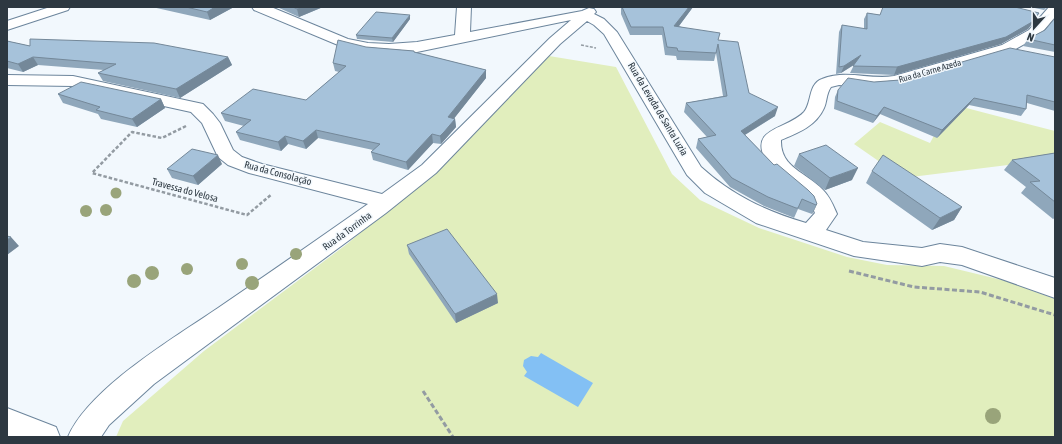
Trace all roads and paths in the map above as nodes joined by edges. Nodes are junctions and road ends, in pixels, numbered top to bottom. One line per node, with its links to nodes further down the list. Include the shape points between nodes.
1 (63, 7): 6 (street)
2 (259, 7): 7 (street, via 343,42 368,48 417,47)
3 (464, 7): 7 (street)
4 (591, 11): 7 (street); 8 (street, Rua da Torrinha); 10 (street, Rua da Levada de Santa Luzia)
5 (1045, 13): 9 (street, Rua da Carne Azeda, via 1034,33)
6 (7, 26)
7 (462, 38)
8 (556, 40): 10 (path); 15 (street, Rua da Torrinha, via 429,169)
9 (1007, 48): 11 (street); 16 (street, Rua da Carne Azeda, via 896,81 878,83 840,80 822,85 815,109 809,117 796,127 772,137 770,149 778,163 825,205 826,214)
10 (624, 52): 16 (street, Rua da Levada de Santa Luzia, via 694,171 712,188 758,214)
11 (1028, 54)
12 (7, 80): 15 (street, Rua da Consolação, via 73,81 197,108 207,116 226,154 239,163)
13 (162, 138): 14 (path, Travessa do Velosa, via 132,132 92,173 247,215)
14 (276, 190)
15 (386, 202): 23 (street, Rua da Torrinha, via 144,375 99,416)
16 (811, 233): 18 (street, Rua da Levada de Santa Luzia, via 868,251 922,257 940,253 962,256)
17 (848, 270): 19 (path, via 914,287 980,292)
18 (1055, 288)
19 (1055, 315)
20 (423, 391): 24 (path)
21 (7, 422): 22 (street)
22 (45, 437)
23 (83, 437)
24 (454, 437)

